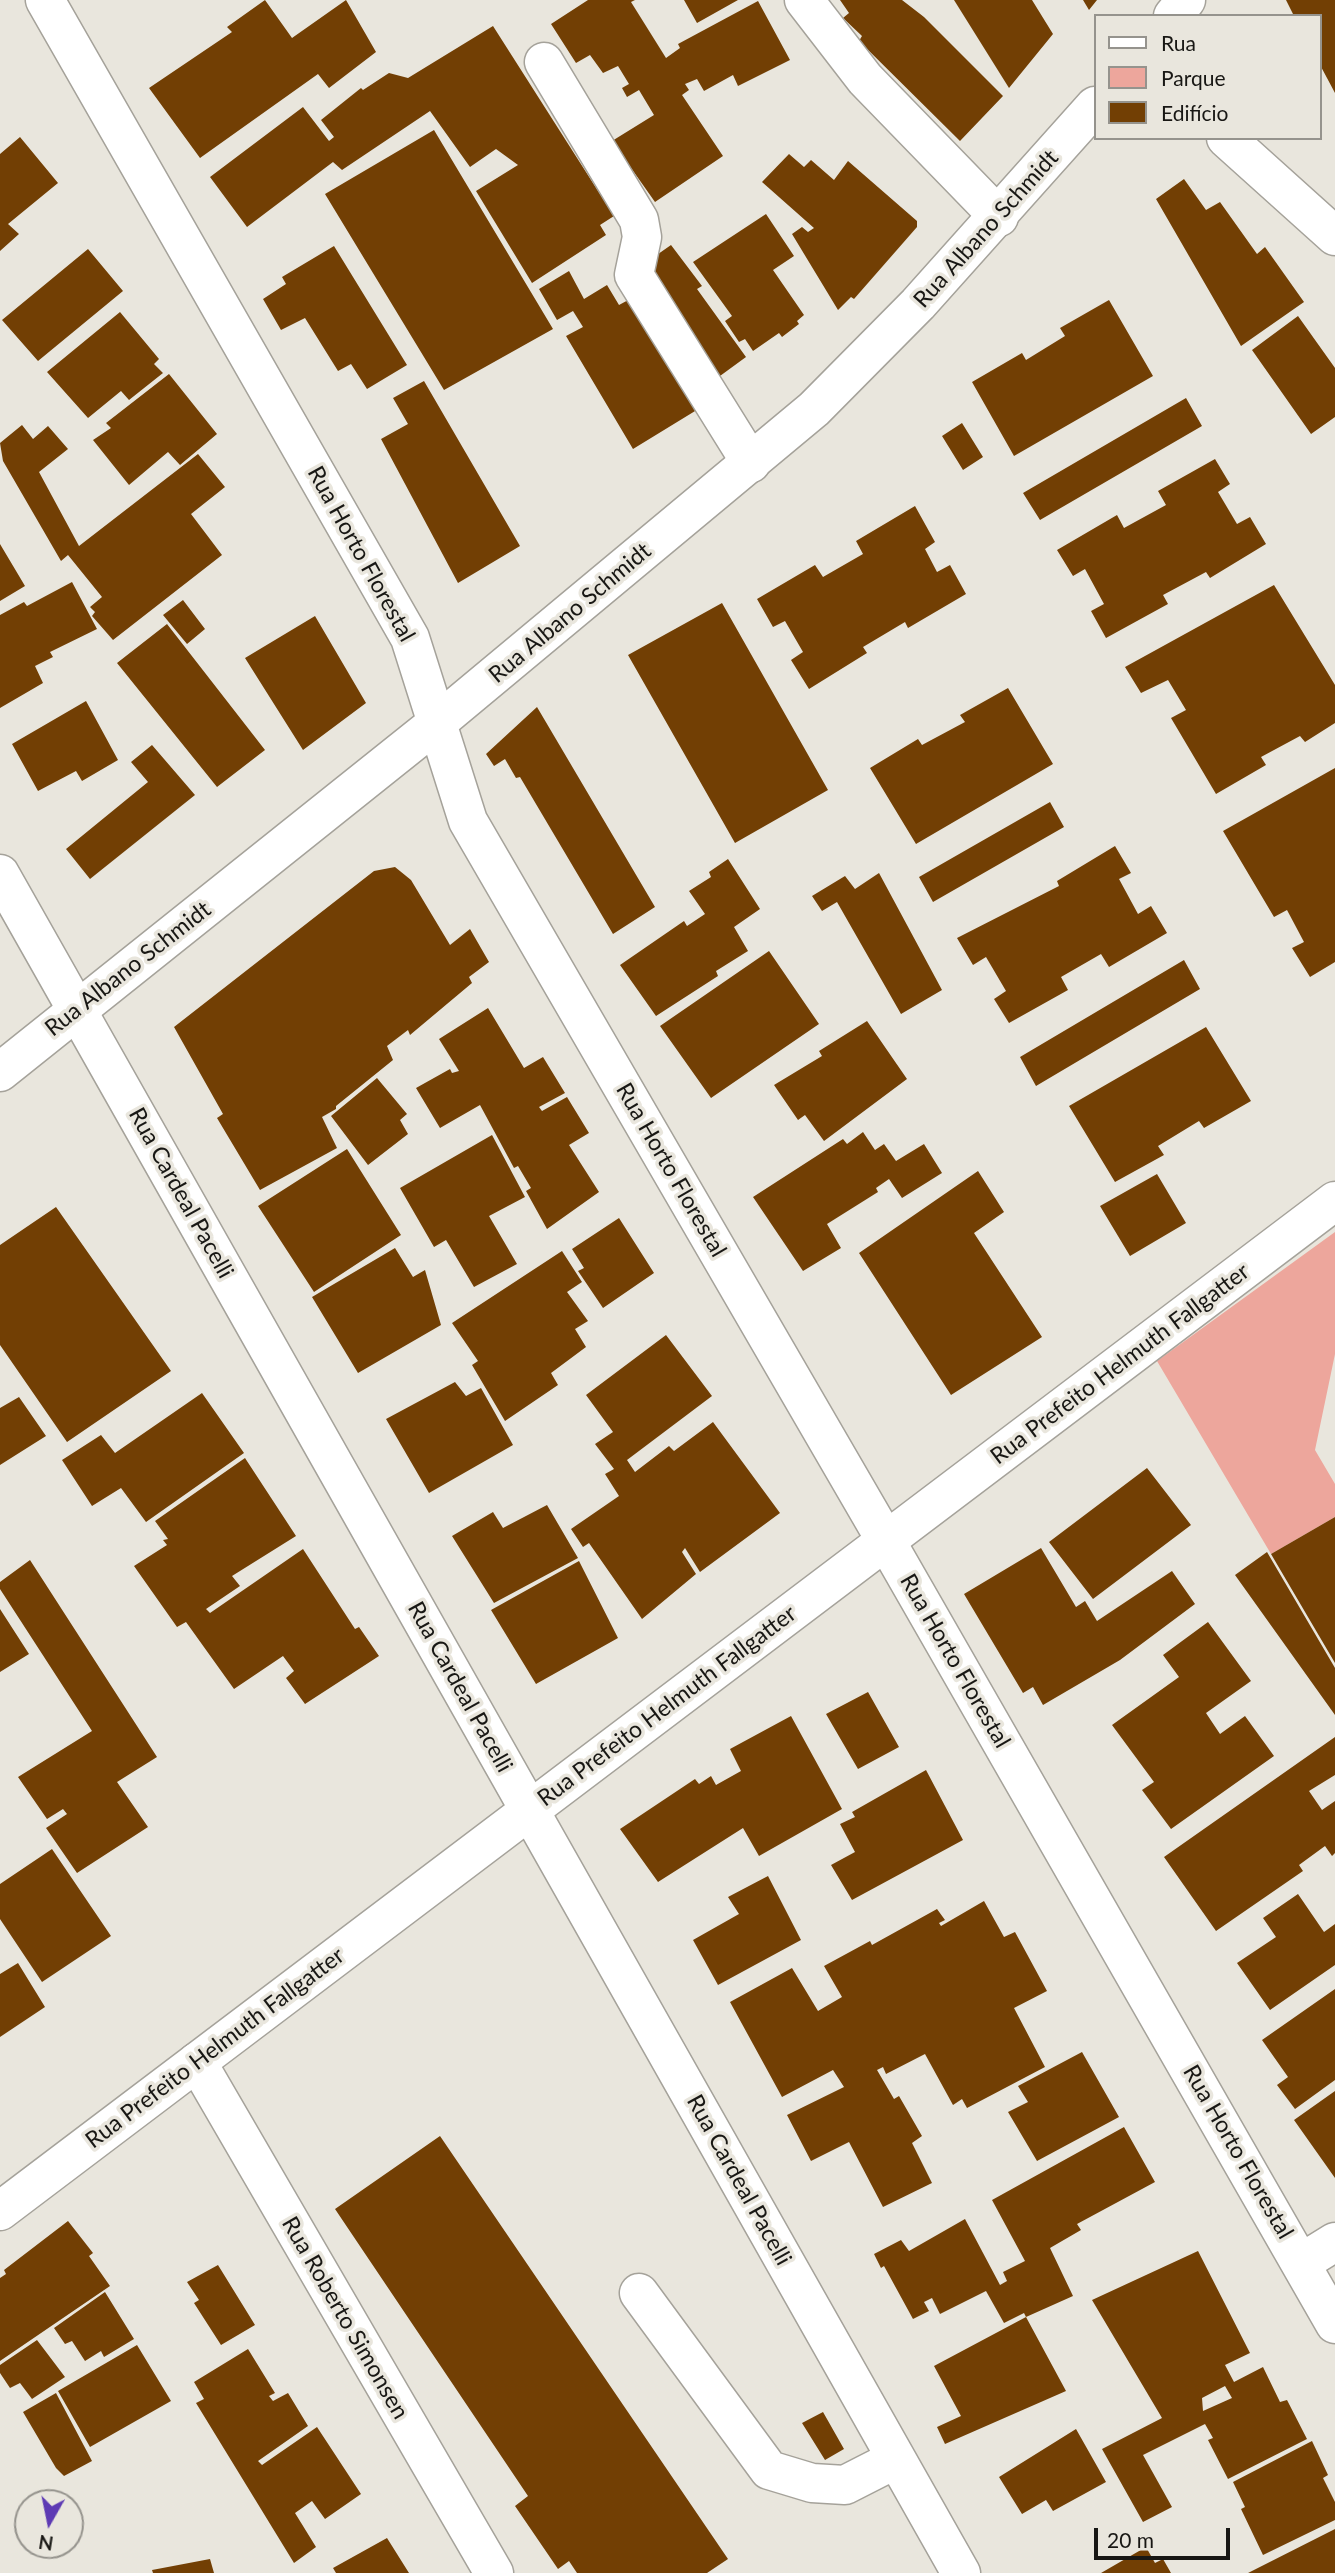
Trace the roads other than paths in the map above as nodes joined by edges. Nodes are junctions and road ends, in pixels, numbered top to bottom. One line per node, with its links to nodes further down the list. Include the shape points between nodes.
1 (44, 0): 11 (street, Rua Horto Florestal, via 411,638)
2 (804, 0): 8 (street, via 865,79)
3 (1186, 0): 4 (street)
4 (1175, 14)
5 (544, 62): 10 (street, via 639,220 642,237 634,275)
6 (1094, 107): 8 (street, Rua Albano Schmidt)
7 (1228, 140): 9 (street)
8 (999, 217): 10 (street, Rua Albano Schmidt, via 870,355)
9 (1335, 236)
10 (751, 463): 11 (street, Rua Albano Schmidt)
11 (438, 722): 13 (street, Rua Albano Schmidt); 16 (street, Rua Horto Florestal, via 468,821)
12 (0, 874): 13 (street, Rua Cardeal Pacelli)
13 (76, 1009): 14 (street, Rua Albano Schmidt); 17 (street, Rua Cardeal Pacelli)
14 (0, 1072)
15 (1335, 1201): 16 (street, Rua Prefeito Helmuth Fallgatter)
16 (886, 1541): 17 (street, Rua Prefeito Helmuth Fallgatter); 21 (street, Rua Horto Florestal)
17 (530, 1810): 18 (street, Rua Prefeito Helmuth Fallgatter); 24 (street, Rua Cardeal Pacelli)
18 (197, 2062): 19 (street, Rua Prefeito Helmuth Fallgatter); 25 (street, Rua Roberto Simonsen)
19 (0, 2211)
20 (1335, 2242): 21 (street)
21 (1301, 2263): 23 (street, Rua Horto Florestal)
22 (639, 2293): 24 (street, via 768,2470 812,2483 845,2485)
23 (1335, 2324)
24 (897, 2459): 26 (street, Rua Cardeal Pacelli)
25 (494, 2573)
26 (961, 2573)

